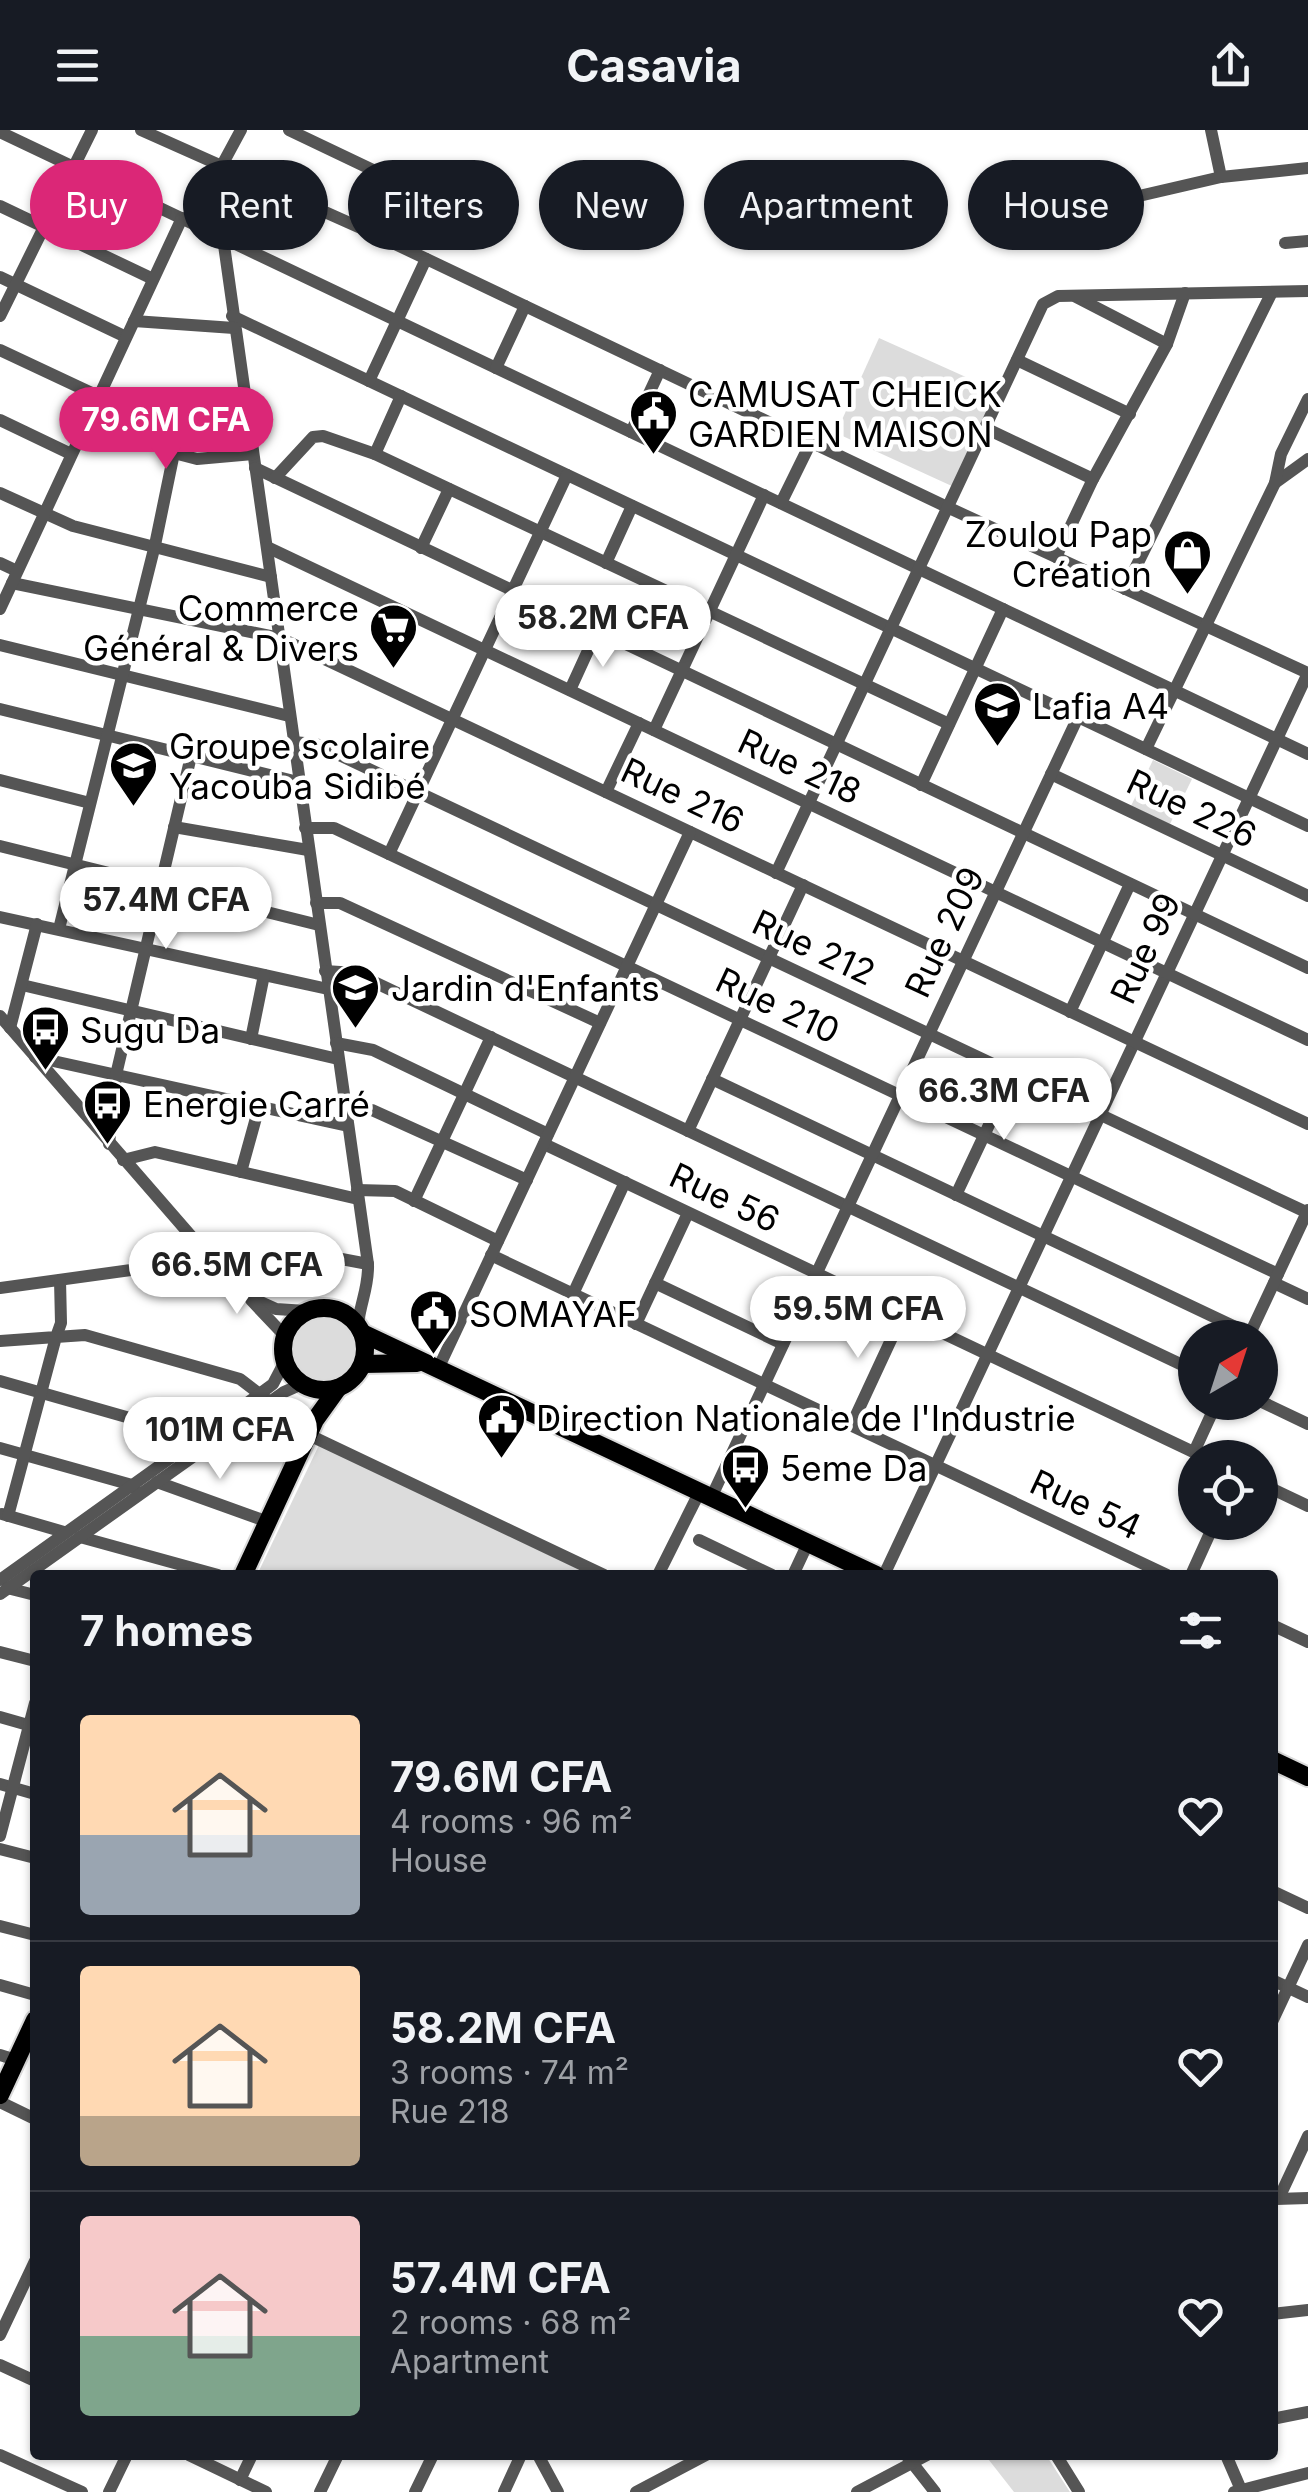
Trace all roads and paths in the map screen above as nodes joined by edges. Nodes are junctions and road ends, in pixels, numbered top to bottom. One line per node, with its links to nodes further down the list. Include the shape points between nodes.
1 (92, 130): 8 (street)
2 (141, 130): 9 (street)
3 (241, 130): 10 (street)
4 (289, 130): 11 (street)
5 (1211, 130): 13 (street)
6 (0, 132): 7 (street)
7 (59, 160)
8 (75, 160)
9 (206, 160)
10 (225, 160)
11 (352, 160)
12 (1308, 168): 13 (street)
13 (1221, 177): 14 (street)
14 (1144, 195)
15 (0, 206): 18 (street)
16 (163, 209): 17 (street)
17 (182, 218): 28 (street)
18 (30, 220)
19 (1285, 242): 20 (street)
20 (1308, 242)
21 (32, 250): 29 (street)
22 (93, 250): 28 (street)
23 (224, 250): 38 (street)
24 (247, 250): 37 (street)
25 (407, 250): 26 (street)
26 (426, 259): 34 (street); 37 (street)
27 (0, 277): 29 (street)
28 (153, 279): 36 (street)
29 (15, 284): 35 (street); 39 (street)
30 (1308, 291): 31 (street)
31 (1272, 292): 32 (street); 83 (street)
32 (1185, 293): 33 (street); 40 (street)
33 (1075, 296): 40 (street); 42 (street, via 1043,304)
34 (525, 306): 43 (street); 44 (street)
35 (0, 316)
36 (134, 321): 38 (street); 39 (street)
37 (398, 321): 43 (street); 45 (street)
38 (233, 322): 45 (street); 60 (street)
39 (126, 337): 46 (street)
40 (1167, 344): 49 (street)
41 (0, 350): 46 (street)
42 (1017, 360): 49 (street); 52 (street)
43 (496, 368): 53 (street)
44 (660, 370): 53 (street); 55 (street)
45 (369, 381): 47 (street)
46 (98, 396): 51 (street); 54 (street)
47 (402, 396): 58 (street); 61 (street)
48 (1308, 399): 64 (street, via 1281,454)
49 (1130, 414): 63 (street)
50 (0, 420): 57 (street)
51 (84, 425): 54 (street); 57 (street)
52 (985, 428): 63 (street); 70 (street)
53 (631, 432): 67 (street)
54 (148, 436): 56 (street)
55 (810, 442): 68 (street); 70 (street)
56 (174, 453): 60 (street); 73 (street)
57 (71, 454): 71 (street)
58 (375, 454): 62 (street, via 314,437); 65 (street)
59 (1308, 459): 64 (street)
60 (254, 462): 62 (street); 74 (street)
61 (567, 475): 69 (street); 72 (street)
62 (275, 478): 75 (street)
63 (1093, 479): 77 (street)
64 (1275, 484): 89 (street)
65 (449, 489): 72 (street); 75 (street)
66 (0, 493): 71 (street)
67 (764, 495): 68 (street); 76 (street)
68 (781, 503): 80 (street)
69 (632, 506): 76 (street); 79 (street)
70 (948, 507): 77 (street); 80 (street)
71 (44, 514): 73 (street); 81 (street)
72 (540, 532): 79 (street); 84 (street)
73 (154, 545): 82 (street); 86 (street)
74 (266, 547): 82 (street); 94 (street, Rue 218)
75 (420, 548): 84 (street)
76 (736, 555): 88 (street); 90 (street)
77 (1056, 557): 83 (street)
78 (0, 563): 81 (street, Rue 216)
79 (606, 563): 88 (street)
80 (919, 568): 87 (street); 90 (street)
81 (14, 577): 85 (street); 86 (street, Rue 216)
82 (271, 578): 92 (street)
83 (1126, 589): 89 (street)
84 (512, 591): 91 (street); 94 (street)
85 (0, 608)
86 (138, 609): 92 (street, Rue 216); 98 (street)
87 (1003, 609): 95 (street); 101 (street)
88 (710, 612): 96 (street); 99 (street)
89 (1205, 627): 97 (street); 101 (street)
90 (890, 628): 95 (street); 99 (street)
91 (597, 631): 96 (street); 100 (street)
92 (280, 638): 103 (street); 105 (street, Rue 216)
93 (0, 645): 98 (street)
94 (485, 650): 100 (street, Rue 218); 105 (street)
95 (975, 668): 104 (street); 107 (street)
96 (682, 671): 108 (street); 112 (street)
97 (1308, 673): 110 (street, Rue 99)
98 (122, 675): 103 (street); 109 (street)
99 (864, 684): 107 (street); 112 (street)
100 (570, 690): 106 (street, Rue 218)
101 (1174, 692): 110 (street); 113 (street)
102 (0, 709): 109 (street)
103 (289, 716): 111 (street)
104 (1078, 717): 113 (street); 116 (street, Rue 209)
105 (452, 720): 120 (street); 121 (street, Rue 216)
106 (639, 723): 108 (street, Rue 218); 121 (street)
107 (949, 724): 119 (street)
108 (654, 730): 124 (street, Rue 218)
109 (107, 735): 115 (street); 123 (street)
110 (1277, 739): 114 (street); 122 (street, Rue 99)
111 (293, 742): 118 (street); 120 (street, Rue 212, via 316,744)
112 (836, 744): 119 (street); 124 (street)
113 (1146, 749): 122 (street)
114 (1308, 754)
115 (191, 756): 118 (street); 126 (street)
116 (1051, 774): 129 (street, Rue 209); 133 (street, Rue 226)
117 (0, 780): 123 (street)
118 (298, 782): 127 (street)
119 (921, 784): 129 (street)
120 (418, 792): 132 (street); 142 (street, Rue 212)
121 (606, 792): 128 (street, Rue 216)
122 (1249, 798): 125 (street); 133 (street, Rue 99)
123 (90, 803): 134 (street)
124 (808, 803): 135 (street); 139 (street, Rue 218)
125 (1308, 826)
126 (174, 827): 131 (street); 137 (street)
127 (305, 828): 131 (street); 132 (street, Rue 210, via 334,828)
128 (690, 832): 135 (street, Rue 216); 142 (street)
129 (1024, 833): 136 (street); 139 (street, Rue 209)
130 (0, 846): 134 (street)
131 (308, 850): 141 (street)
132 (389, 854): 152 (street, Rue 210)
133 (1222, 855): 140 (street, Rue 226); 143 (street, Rue 99)
134 (75, 864): 137 (street); 147 (street)
135 (776, 873): 138 (street, Rue 216)
136 (1130, 884): 143 (street); 148 (street)
137 (160, 886): 146 (street); 149 (street)
138 (803, 886): 150 (street); 151 (street, Rue 216)
139 (996, 892): 148 (street, Rue 218); 151 (street, Rue 209)
140 (1308, 896)
141 (316, 903): 146 (street); 163 (street, via 340,903)
142 (656, 905): 150 (street, Rue 212); 152 (street)
143 (1195, 914): 153 (street); 155 (street, Rue 99)
144 (0, 917): 145 (street)
145 (37, 924): 147 (street); 157 (street)
146 (319, 925): 154 (street)
147 (59, 929): 149 (street)
148 (1102, 942): 155 (street, Rue 218); 160 (street)
149 (145, 948): 156 (street); 159 (street)
150 (769, 958): 162 (street); 165 (street, Rue 212)
151 (963, 961): 160 (street, Rue 216); 165 (street, Rue 209)
152 (627, 966): 162 (street, Rue 210); 163 (street)
153 (1308, 968)
154 (326, 971): 158 (street); 166 (street, via 355,973)
155 (1167, 973): 168 (street, Rue 218); 169 (street, Rue 99)
156 (264, 975): 158 (street); 167 (street)
157 (22, 985): 159 (street); 164 (street)
158 (328, 989): 170 (street)
159 (131, 1011): 167 (street); 174 (street)
160 (1070, 1012): 169 (street, Rue 216)
161 (0, 1016): 164 (street)
162 (740, 1020): 176 (street); 178 (street, Rue 210)
163 (600, 1023): 175 (street)
164 (10, 1028): 171 (street)
165 (929, 1034): 173 (street, Rue 212); 178 (street, Rue 209)
166 (491, 1038): 175 (street); 177 (street)
167 (252, 1039): 172 (street)
168 (1308, 1040)
169 (1134, 1042): 180 (street, Rue 99); 182 (street, Rue 216)
170 (336, 1043): 172 (street); 177 (street, Rue 56, via 373,1050)
171 (35, 1057): 174 (street); 187 (street)
172 (338, 1060): 181 (street)
173 (1013, 1074): 180 (street, Rue 212); 184 (street)
174 (116, 1075): 179 (street); 187 (street)
175 (575, 1078): 183 (street); 185 (street)
176 (712, 1079): 183 (street); 188 (street)
177 (464, 1094): 185 (street, Rue 56); 186 (street)
178 (900, 1096): 184 (street, Rue 210); 188 (street, Rue 209)
179 (260, 1106): 181 (street); 190 (street)
180 (1100, 1115): 191 (street, Rue 99); 199 (street, Rue 212)
181 (346, 1119): 186 (street, via 372,1110); 194 (street)
182 (1308, 1124)
183 (688, 1131): 197 (street)
184 (984, 1135): 191 (street, Rue 210); 195 (street)
185 (546, 1139): 192 (street); 193 (street, Rue 56)
186 (442, 1142): 192 (street); 196 (street)
187 (108, 1144): 189 (street)
188 (872, 1155): 195 (street); 197 (street, Rue 209)
189 (123, 1160): 190 (street, via 155,1152); 203 (street)
190 (241, 1172): 194 (street)
191 (1071, 1177): 200 (street, Rue 99); 206 (street, Rue 210)
192 (526, 1180): 201 (street)
193 (625, 1182): 198 (street, Rue 56); 211 (street)
194 (357, 1195): 196 (street, via 395,1191); 204 (street)
195 (956, 1195): 200 (street)
196 (414, 1201): 201 (street)
197 (848, 1206): 205 (street, Rue 209); 210 (street)
198 (688, 1212): 205 (street, Rue 56); 208 (street)
199 (1308, 1212): 206 (street)
200 (1044, 1236): 210 (street, Rue 99); 217 (street)
201 (498, 1240): 202 (street)
202 (491, 1256): 211 (street, Rue 54); 229 (street)
203 (216, 1264): 204 (street, via 274,1260 278,1248); 207 (street); 214 (street, via 256,1300); 221 (street)
204 (368, 1264): 213 (street, via 368,1289)
205 (817, 1273): 216 (street, Rue 56); 224 (street, Rue 209)
206 (1276, 1279): 212 (street, Rue 210); 218 (street)
207 (60, 1280): 209 (street); 222 (street)
208 (655, 1284): 219 (street); 224 (street)
209 (0, 1288)
210 (1019, 1288): 225 (street, Rue 99); 227 (street)
211 (572, 1294): 219 (street, Rue 54)
212 (1308, 1300)
213 (360, 1303): 215 (street); 220 (street)
214 (306, 1311): 215 (main road); 221 (main road)
215 (342, 1312): 220 (main road)
216 (903, 1314): 225 (street, Rue 56); 238 (street)
217 (1216, 1320)
218 (1257, 1320)
219 (636, 1324): 231 (street, Rue 54)
220 (360, 1329): 228 (main road); 229 (main road)
221 (284, 1335): 226 (main road)
222 (56, 1337): 223 (street); 234 (street); 235 (street, via 85,1335 240,1378)
223 (0, 1341)
224 (784, 1344): 231 (street, Rue 209)
225 (988, 1354): 241 (street, Rue 56); 244 (street, Rue 99)
226 (284, 1362): 232 (main road); 235 (street)
227 (1178, 1363)
228 (363, 1364): 229 (main road); 233 (main road)
229 (432, 1366): 248 (main road)
230 (0, 1381): 234 (street)
231 (764, 1384): 238 (street, Rue 54); 248 (street, Rue 209)
232 (304, 1385): 233 (main road); 235 (street); 239 (main road)
233 (338, 1388): 239 (main road)
234 (41, 1392): 240 (street); 243 (street)
235 (266, 1398): 240 (street); 245 (street)
236 (1278, 1410): 237 (street)
237 (1308, 1424)
238 (851, 1426): 244 (street, Rue 54)
239 (312, 1428): 251 (main road); 259 (street)
240 (200, 1438): 246 (street)
241 (1178, 1445)
242 (0, 1448): 243 (street)
243 (24, 1455): 246 (street); 250 (street)
244 (936, 1466): 264 (street, Rue 99); 265 (street, Rue 54)
245 (157, 1482): 246 (street); 251 (street)
246 (136, 1490): 252 (street); 253 (street)
247 (1278, 1490): 249 (street)
248 (705, 1495): 256 (main road); 260 (street, Rue 209)
249 (1307, 1502)
250 (4, 1515): 252 (street)
251 (268, 1522): 258 (main road)
252 (64, 1532): 267 (street)
253 (80, 1537): 257 (street); 267 (street)
254 (699, 1540): 261 (street)
255 (1208, 1540): 266 (street)
256 (808, 1543): 262 (street); 263 (main road)
257 (200, 1570)
258 (245, 1570)
259 (594, 1570)
260 (661, 1570)
261 (762, 1570)
262 (795, 1570)
263 (865, 1570)
264 (886, 1570)
265 (1156, 1570)
266 (1193, 1570)
267 (2, 1587): 268 (street)
268 (30, 1594)
269 (1278, 1628): 270 (street)
270 (1308, 1642)
271 (0, 1652): 272 (street)
272 (30, 1661)
273 (0, 1717): 274 (street)
274 (30, 1725)
275 (30, 1731): 278 (street)
276 (1278, 1763): 277 (main road)
277 (1308, 1777)
278 (6, 1786): 279 (street)
279 (0, 1836)
280 (0, 1849): 281 (street)
281 (30, 1857)
282 (1278, 1894): 283 (street)
283 (1308, 1908)
284 (0, 1926): 285 (street)
285 (30, 1934)
286 (1308, 1946): 289 (street)
287 (1278, 1983): 289 (street)
288 (0, 1986): 290 (street)
289 (1288, 1988): 291 (street); 292 (street)
290 (30, 1995)
291 (1308, 1996)
292 (1278, 2009)
293 (30, 2027): 294 (main road)
294 (8, 2058): 295 (main road)
295 (0, 2098): 296 (street)
296 (30, 2116)
297 (1308, 2136): 298 (street)
298 (1278, 2195)
299 (1308, 2198): 300 (street)
300 (1278, 2199)
301 (30, 2271): 304 (street)
302 (1308, 2310): 303 (street)
303 (1278, 2313)
304 (0, 2334)
305 (0, 2364): 306 (street)
306 (30, 2379)
307 (1308, 2412): 308 (street)
308 (1278, 2417)
309 (0, 2454): 325 (street)
310 (124, 2460): 326 (street)
311 (198, 2460): 323 (street)
312 (250, 2460): 323 (street)
313 (336, 2460): 328 (street)
314 (430, 2460): 329 (street)
315 (520, 2460): 330 (street)
316 (542, 2460): 331 (street)
317 (697, 2460): 332 (street)
318 (907, 2460): 333 (street)
319 (910, 2460): 334 (street)
320 (1059, 2460): 335 (street)
321 (1228, 2460): 324 (street)
322 (1308, 2473): 324 (street)
323 (240, 2480): 327 (street)
324 (1239, 2491)
325 (82, 2492)
326 (109, 2492)
327 (266, 2492)
328 (320, 2492)
329 (415, 2492)
330 (504, 2492)
331 (558, 2492)
332 (636, 2492)
333 (857, 2492)
334 (935, 2492)
335 (1080, 2492)

